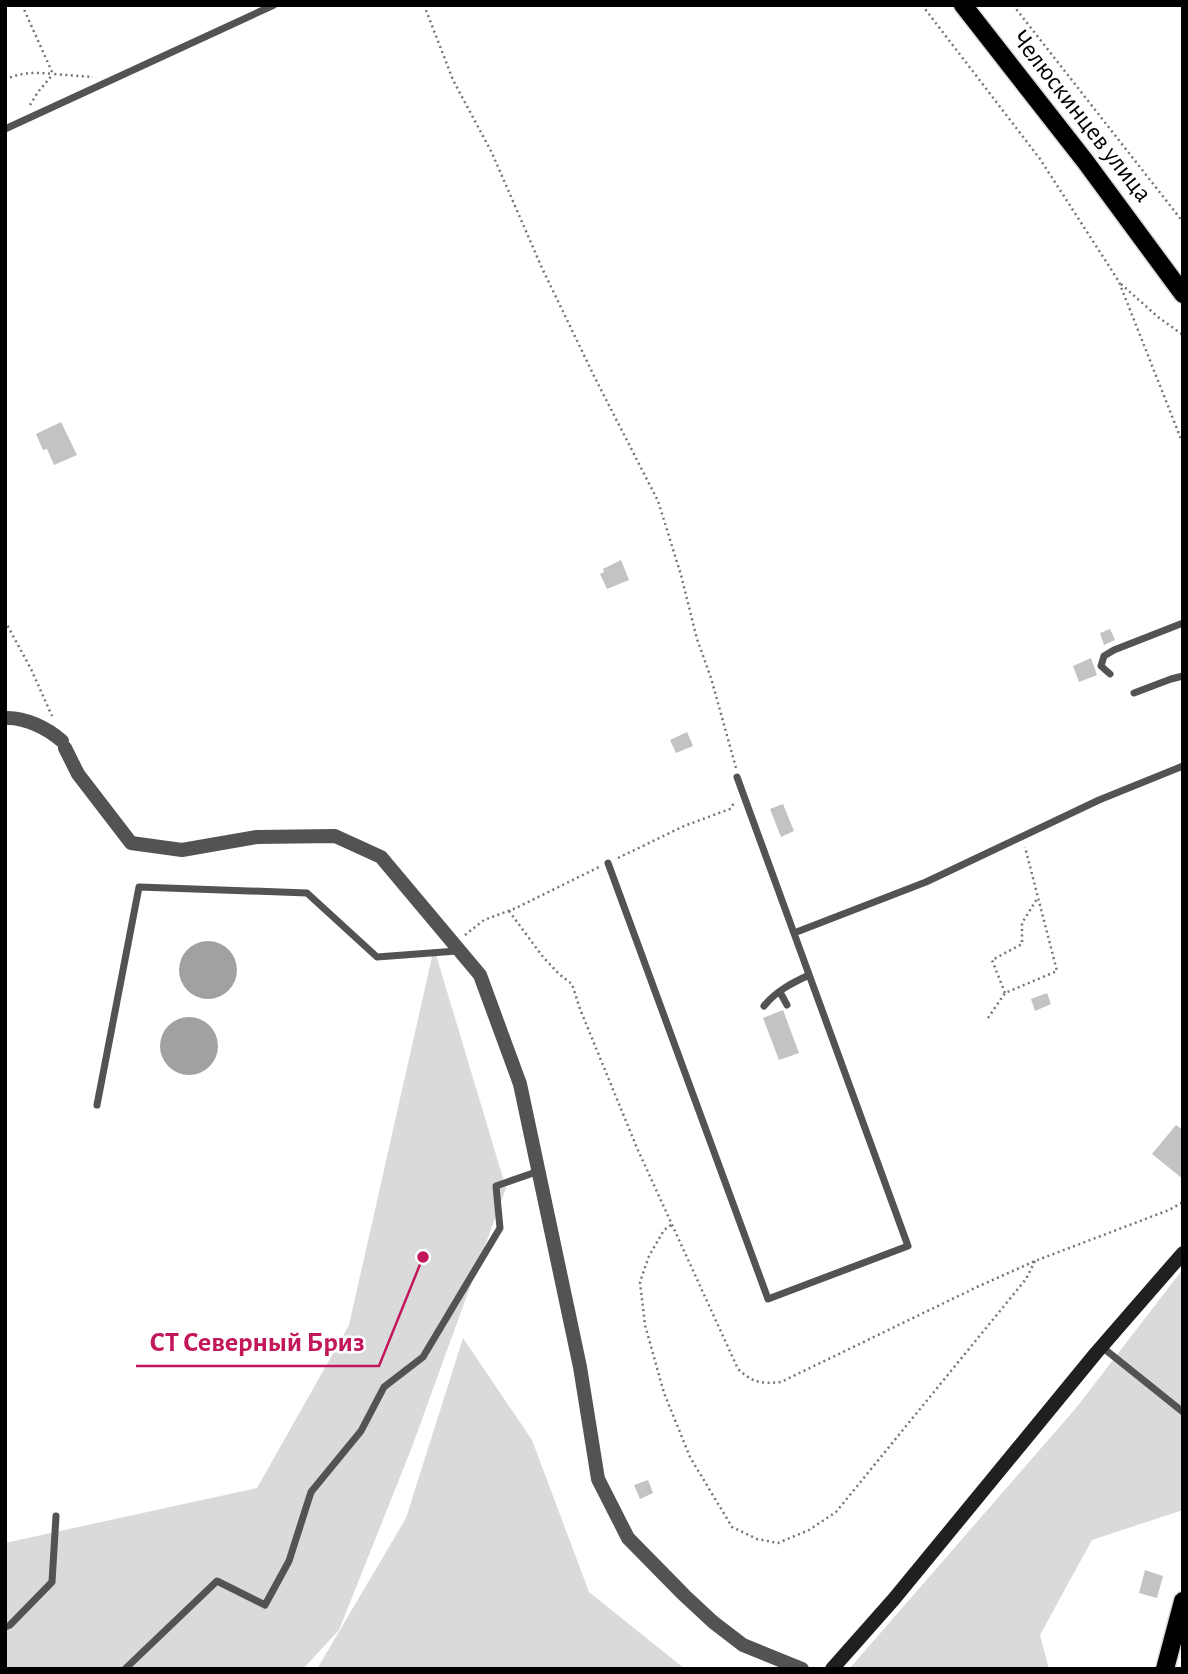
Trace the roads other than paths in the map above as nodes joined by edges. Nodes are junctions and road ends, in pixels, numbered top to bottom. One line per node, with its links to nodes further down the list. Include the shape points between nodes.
1 (274, 5): 3 (lane)
2 (963, 5): 4 (main road, Челюскинцев улица)
3 (5, 129)
4 (1183, 294)
5 (1183, 623): 6 (lane, via 1104,656 1101,666)
6 (1110, 674)
7 (1183, 676): 8 (lane)
8 (1134, 693)
9 (5, 718): 14 (street, via 55,735 78,774 131,843 182,850 257,837 335,836 381,857)
10 (1183, 766): 13 (lane, via 1099,800 926,882)
11 (737, 776): 13 (lane)
12 (608, 863): 15 (lane, via 768,1299 908,1246)
13 (794, 933): 15 (lane)
14 (457, 947): 19 (lane, via 377,957 307,893 139,887); 20 (street, via 480,975 520,1084)
15 (809, 975): 16 (lane)
16 (780, 992): 17 (lane); 18 (lane)
17 (787, 1005)
18 (764, 1006)
19 (97, 1105)
20 (539, 1171): 27 (lane, via 496,1186 500,1228 423,1357 384,1387 361,1432 311,1492 289,1561 265,1605 217,1581); 28 (street, via 598,1479 628,1538 713,1622 743,1645)
21 (1183, 1252): 22 (main road)
22 (1102, 1347): 23 (lane); 29 (main road)
23 (1183, 1412)
24 (56, 1516): 26 (lane, via 52,1582)
25 (1183, 1601): 30 (main road)
26 (5, 1627)
27 (125, 1669)
28 (802, 1669)
29 (832, 1669)
30 (1166, 1669)

